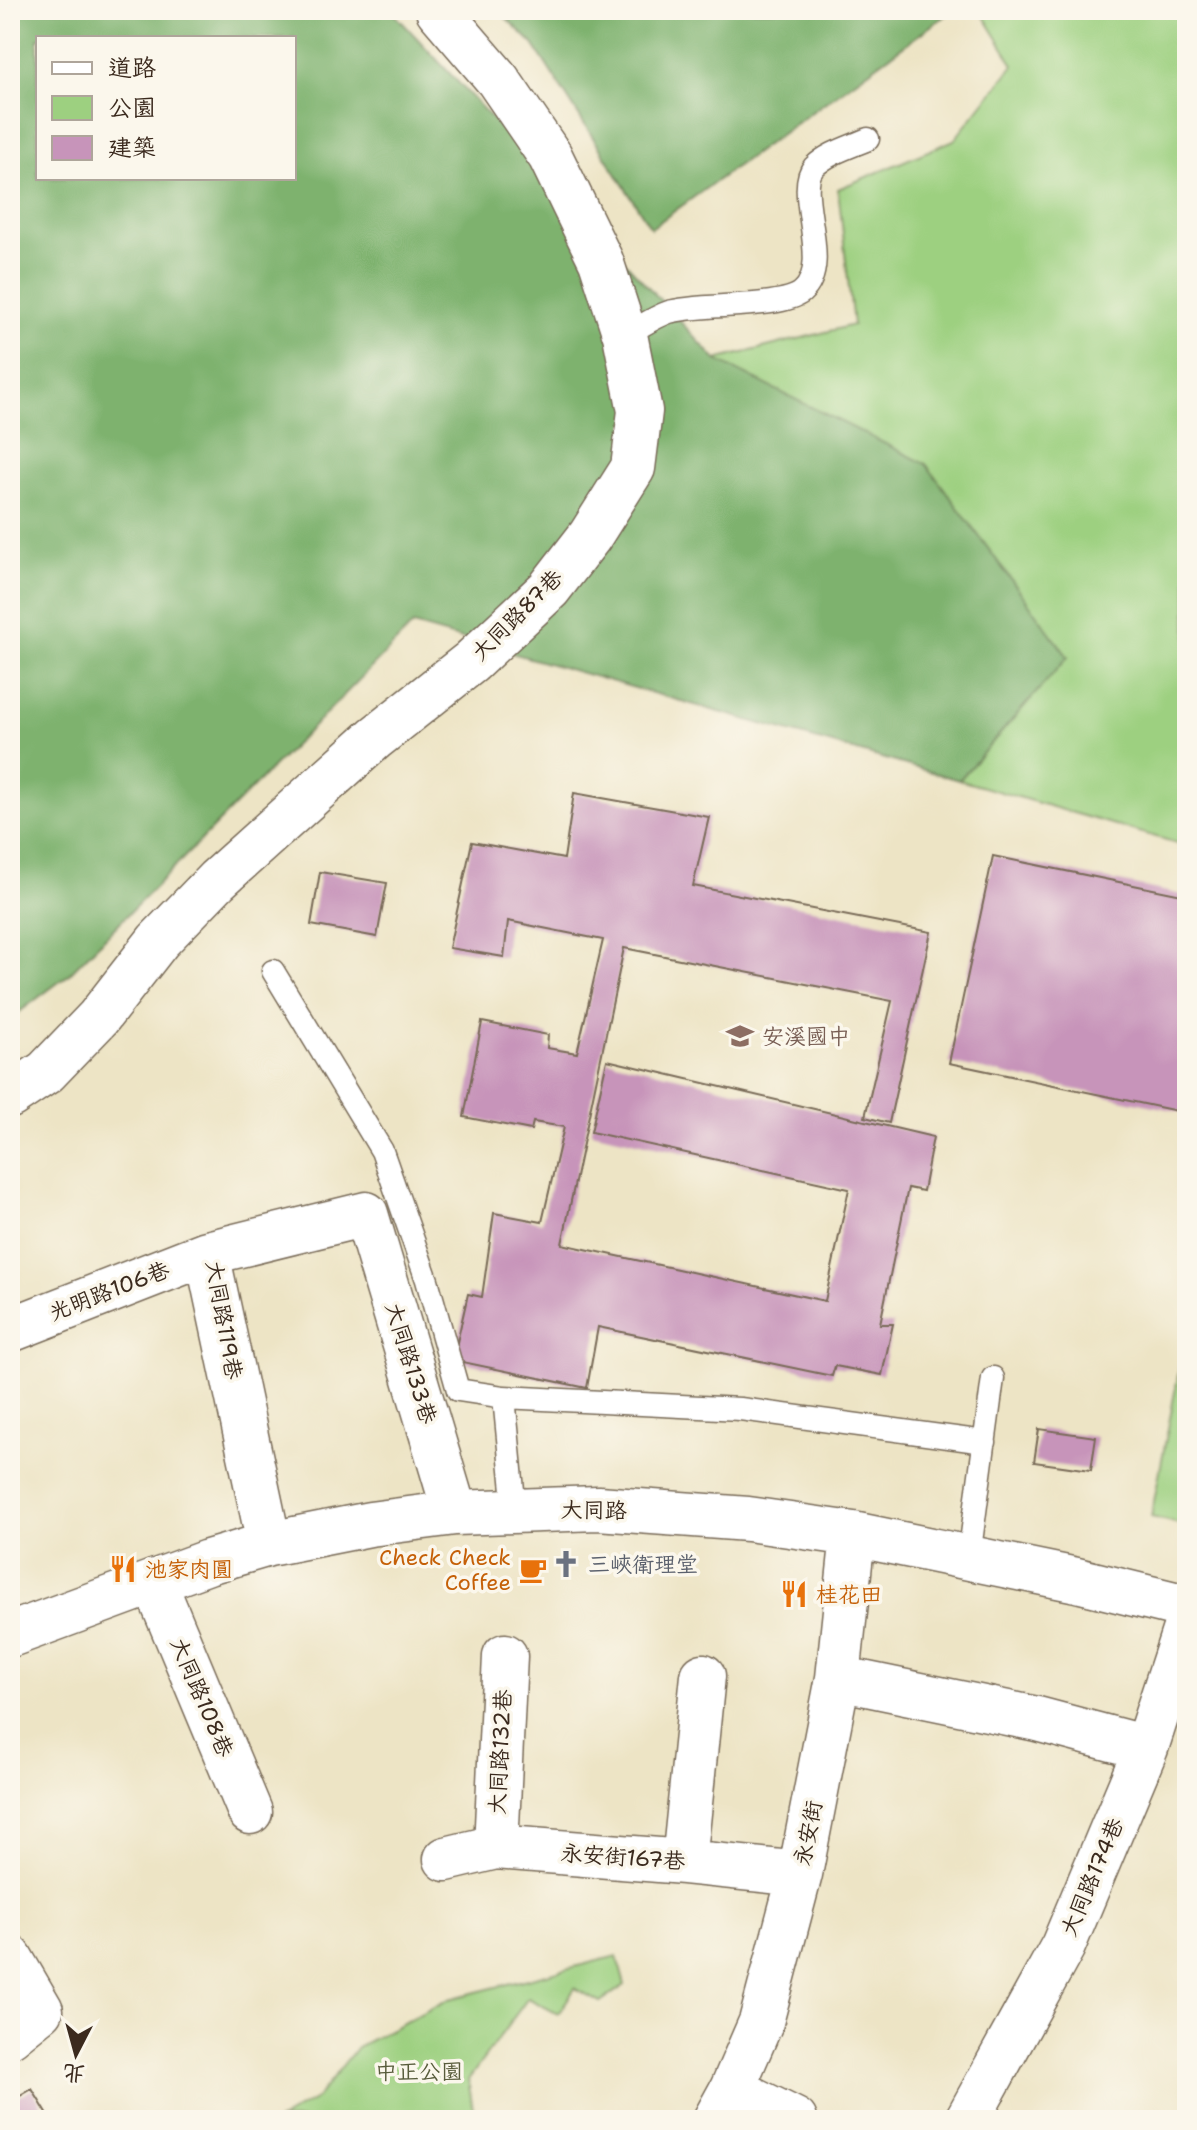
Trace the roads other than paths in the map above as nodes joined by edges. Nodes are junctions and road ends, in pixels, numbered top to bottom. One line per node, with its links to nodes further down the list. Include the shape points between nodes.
1 (438, 10): 3 (street, 大同路87巷, via 498,80 550,156 601,261)
2 (868, 139): 3 (lane, via 825,157 811,170 815,251 812,277 801,293 779,301 669,312)
3 (625, 335): 5 (street, 大同路87巷, via 640,411 633,468 549,589 217,880 158,941 98,1018 46,1072)
4 (273, 971): 10 (lane, via 382,1151 458,1390)
5 (10, 1096)
6 (366, 1214): 7 (street, 大同路119巷); 13 (street, 大同路133巷)
7 (207, 1253): 8 (street, 光明路106巷); 15 (street, 大同路119巷)
8 (10, 1330)
9 (993, 1378): 11 (lane)
10 (504, 1397): 11 (lane, via 740,1409); 12 (lane)
11 (985, 1442): 16 (lane)
12 (515, 1511): 13 (street, 大同路); 14 (street, 大同路, via 598,1508 748,1519)
13 (455, 1513): 15 (street, 大同路)
14 (853, 1534): 16 (street, 大同路); 23 (street, 永安街)
15 (269, 1544): 17 (street, 大同路)
16 (969, 1557): 18 (street, 大同路)
17 (154, 1582): 20 (street, 大同路); 25 (street, 大同路108巷)
18 (1187, 1607)
19 (1187, 1622): 24 (street, 大同路174巷)
20 (10, 1635)
21 (505, 1656): 26 (street, 大同路132巷)
22 (703, 1676): 28 (street)
23 (838, 1678): 24 (street, via 1037,1719); 29 (street, 永安街)
24 (1146, 1748): 34 (street, 大同路174巷, via 1063,1946)
25 (250, 1812)
26 (496, 1847): 27 (street, 永安街167巷); 28 (street, 永安街167巷)
27 (446, 1859)
28 (684, 1862): 29 (street, 永安街167巷)
29 (800, 1874): 32 (street, 永安街, via 761,2022)
30 (10, 1957): 31 (street, via 41,2010)
31 (10, 2035)
32 (723, 2104): 33 (street)
33 (795, 2120)
34 (967, 2120)

